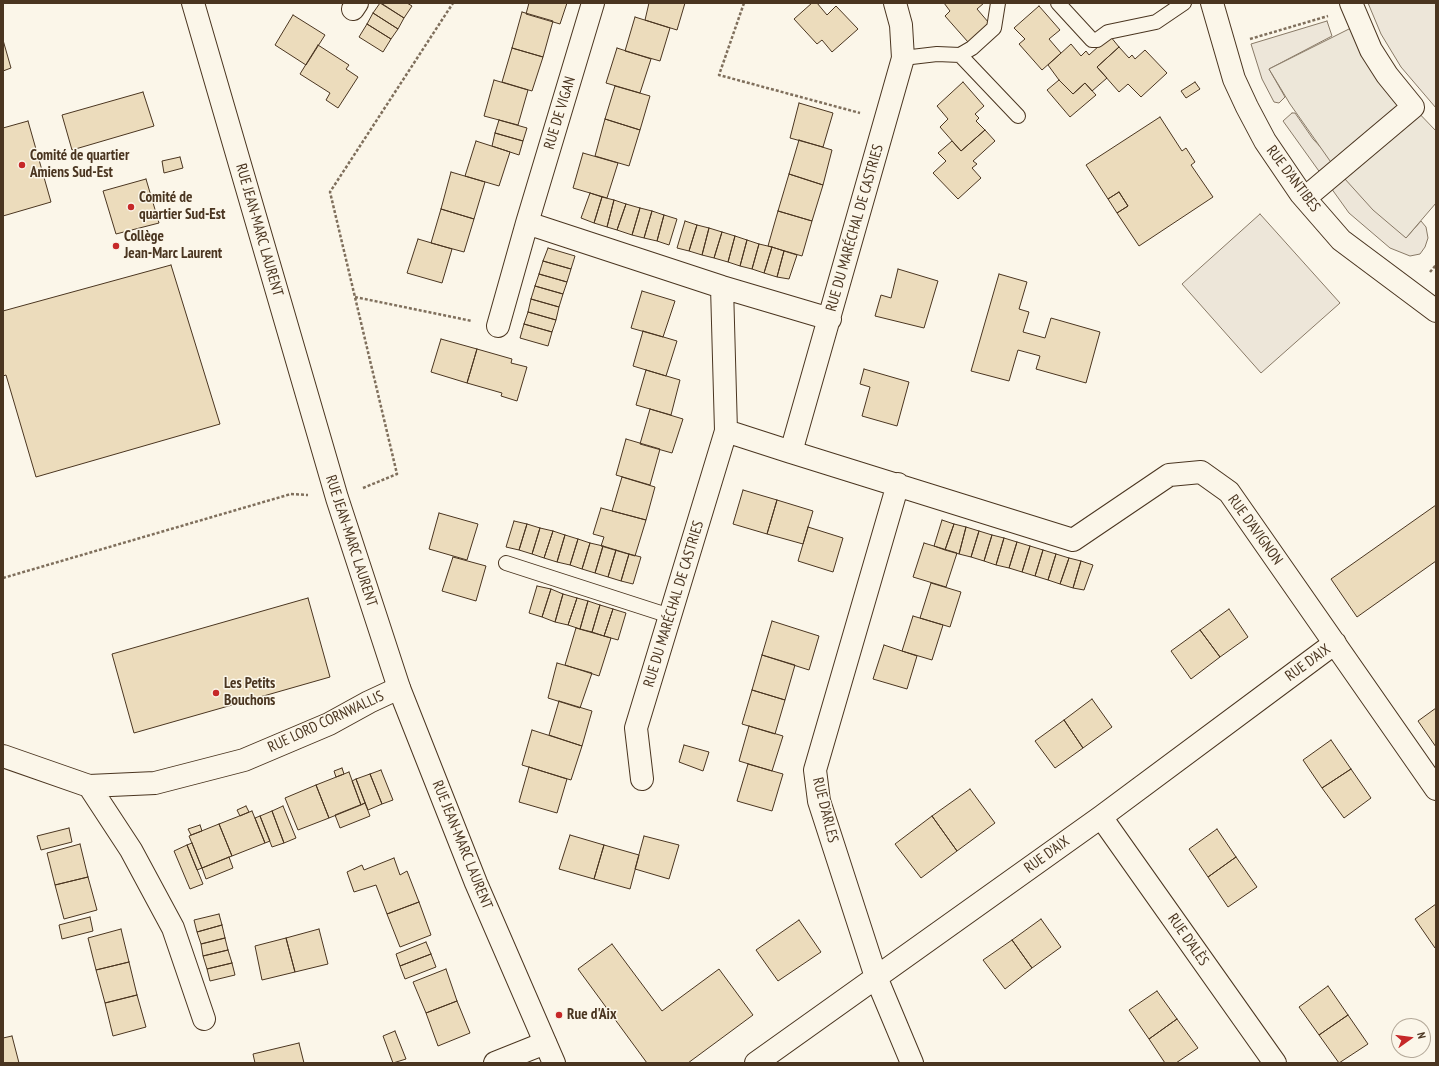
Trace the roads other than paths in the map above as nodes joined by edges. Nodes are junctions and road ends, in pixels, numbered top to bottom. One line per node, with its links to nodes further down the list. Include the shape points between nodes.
1 (192, 3): 24 (street, RUE JEAN-MARC LAURENT, via 337,498)
2 (593, 3): 13 (street, RUE DE VIGAN)
3 (895, 3): 10 (street, RUE DU MARÉCHAL DE CASTRIES)
4 (998, 3): 9 (lane, via 994,28)
5 (1058, 3): 6 (lane, via 1092,40 1108,32 1156,22)
6 (1184, 3)
7 (1212, 3): 12 (street, RUE D'ANTIBES, via 1234,78 1246,107 1265,142)
8 (1352, 6): 12 (street, via 1371,50 1413,107)
9 (960, 55): 10 (lane, via 937,54); 11 (lane)
10 (903, 58): 16 (street, RUE DU MARÉCHAL DE CASTRIES)
11 (1018, 116)
12 (1305, 198): 15 (street, RUE D'ANTIBES, via 1341,240)
13 (526, 223): 14 (street); 17 (street, RUE DE VIGAN)
14 (722, 287): 16 (street); 18 (street, RUE DU MARÉCHAL DE CASTRIES)
15 (1436, 311)
16 (830, 319): 19 (street, RUE DU MARÉCHAL DE CASTRIES)
17 (498, 326)
18 (726, 431): 19 (street); 22 (street, RUE DU MARÉCHAL DE CASTRIES)
19 (791, 452): 20 (street)
20 (898, 484): 23 (street, RUE D'AVIGNON, via 1073,540 1169,475 1201,472 1229,492); 30 (street, RUE D'ARLES, via 814,770 819,801)
21 (506, 563): 22 (lane)
22 (670, 616): 26 (street, RUE DU MARÉCHAL DE CASTRIES, via 636,728)
23 (1335, 643): 28 (street, RUE D'AVIGNON); 29 (street, RUE D'AIX)
24 (400, 688): 27 (street, RUE LORD CORNWALLIS, via 329,724 244,760 155,783); 32 (street, RUE JEAN-MARC LAURENT, via 476,883)
25 (3, 756): 27 (street, RUE LORD CORNWALLIS)
26 (642, 780)
27 (89, 786): 31 (street, via 131,850 173,928)
28 (1436, 788)
29 (1101, 816): 30 (street, RUE D'AIX); 37 (street, RUE D'ALÈS)
30 (876, 977): 35 (street, RUE D'AIX); 36 (street, RUE D'ARLES)
31 (204, 1019)
32 (545, 1043): 33 (street); 34 (street, RUE JEAN-MARC LAURENT)
33 (495, 1063)
34 (554, 1063)
35 (756, 1063)
36 (912, 1063)
37 (1275, 1063)

